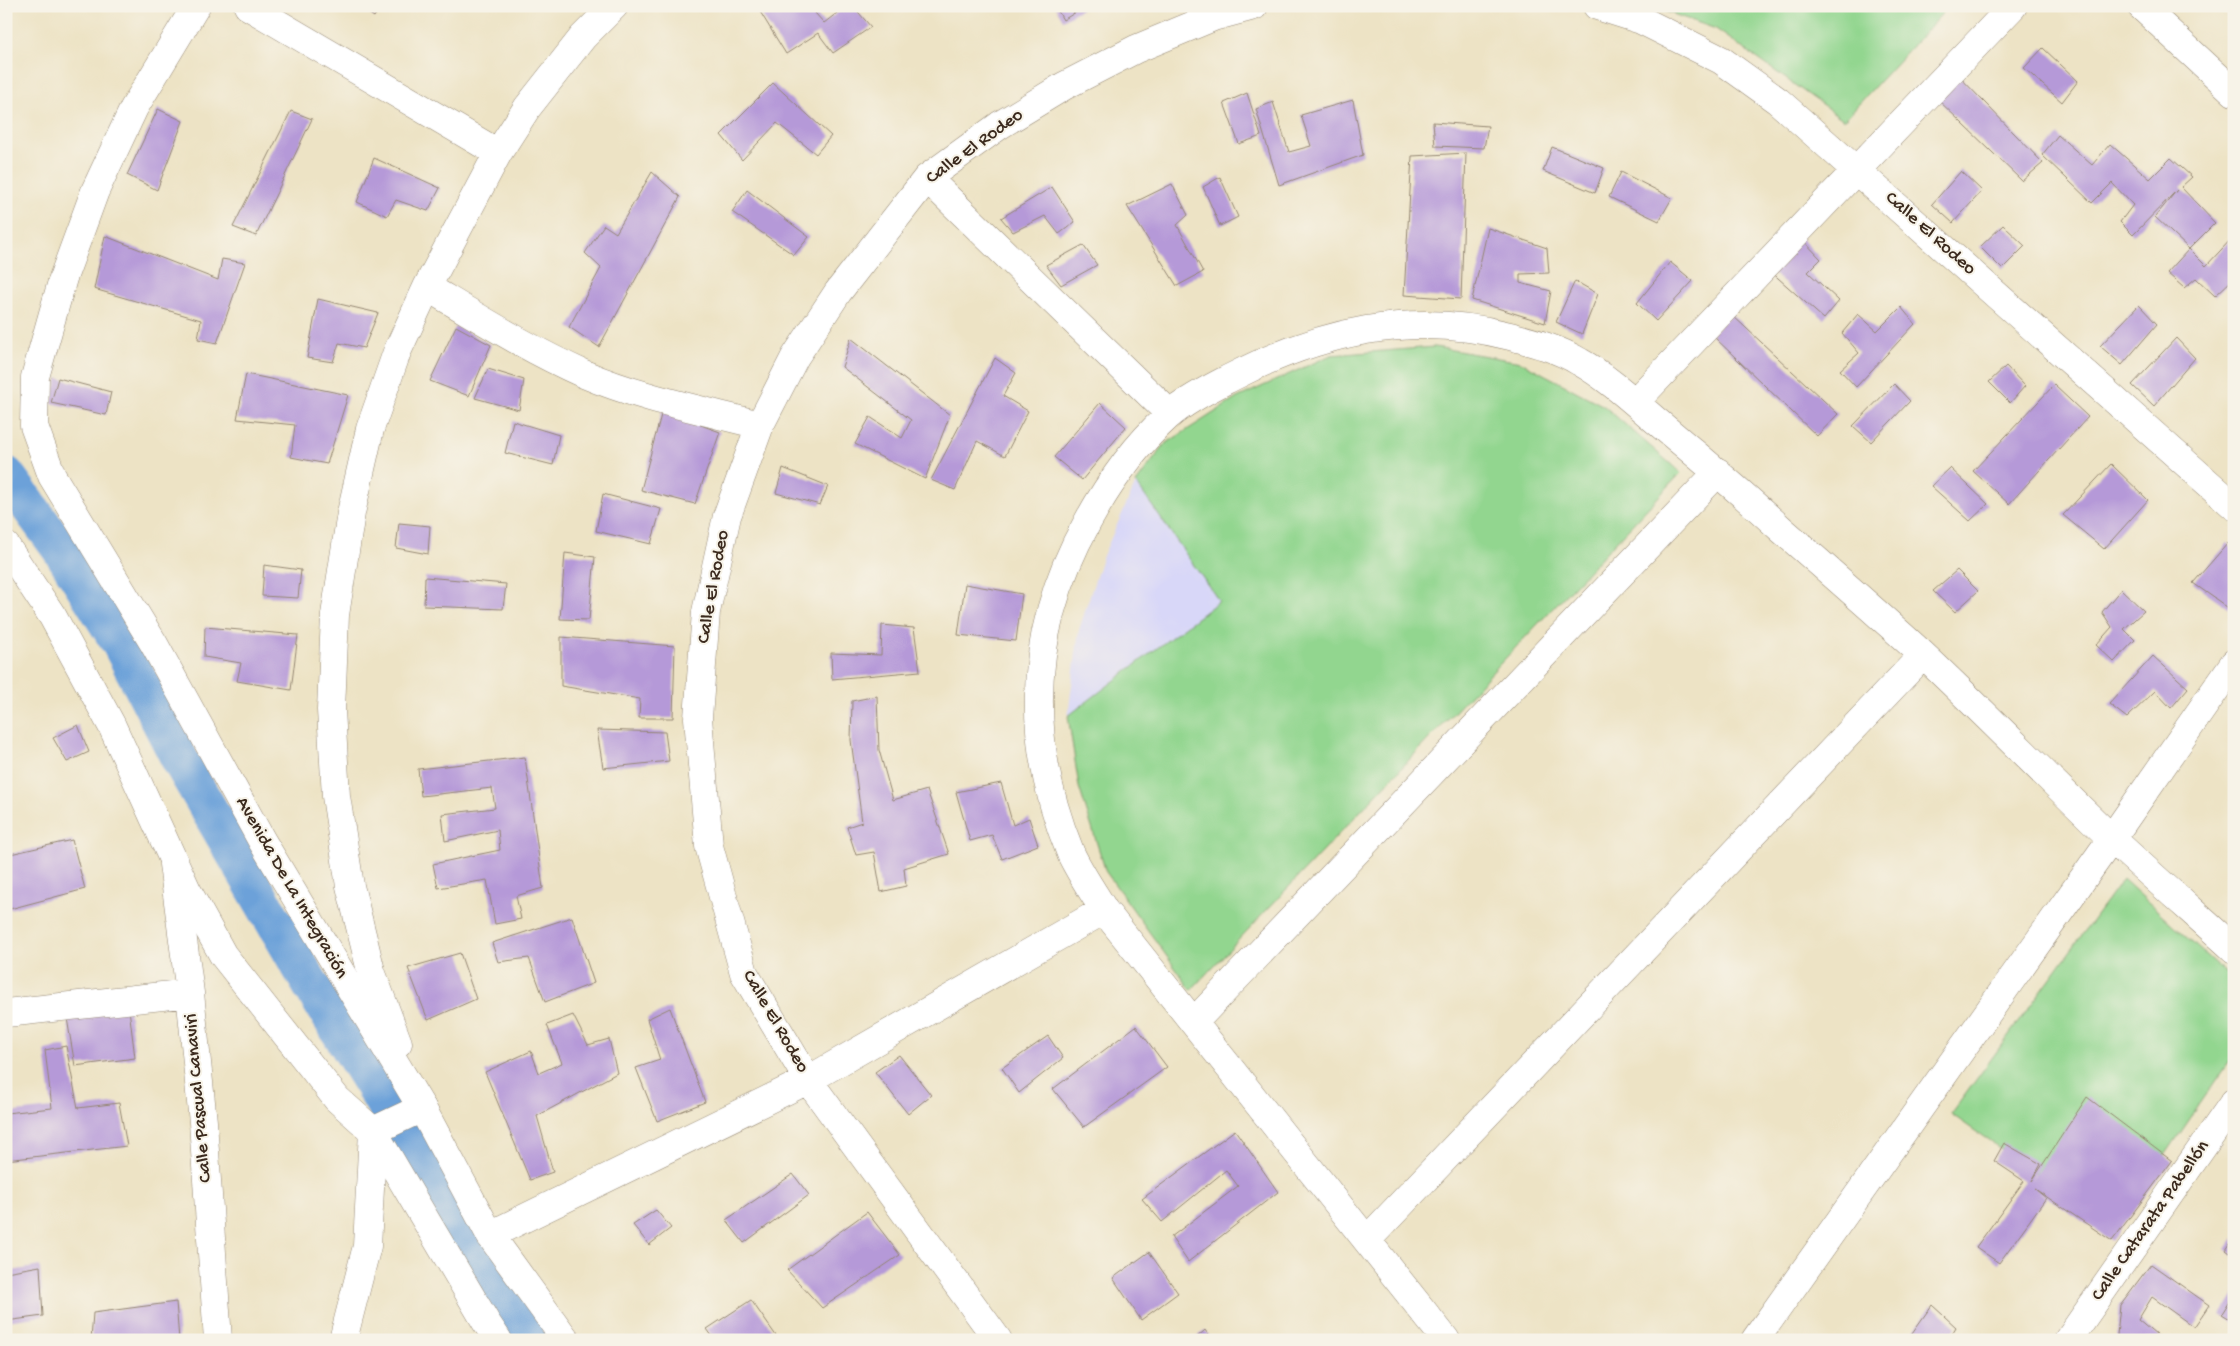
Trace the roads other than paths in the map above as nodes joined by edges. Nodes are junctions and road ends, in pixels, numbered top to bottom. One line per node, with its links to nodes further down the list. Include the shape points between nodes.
1 (196, 6): 30 (street, Avenida De La Integración, via 134,108 95,191 63,278 34,377 34,426 52,476 154,644 262,841)
2 (248, 6): 9 (street)
3 (614, 6): 9 (street, via 583,37 527,108)
4 (1254, 6): 11 (street, Calle El Rodeo, via 1213,17 1064,86 1000,125)
5 (1597, 6): 10 (street, Calle El Rodeo, via 1641,20 1721,60 1778,101)
6 (2013, 6): 10 (street)
7 (2141, 6): 8 (street)
8 (2234, 92)
9 (498, 154): 12 (street)
10 (1858, 170): 13 (street); 17 (street, Calle El Rodeo)
11 (927, 178): 14 (street); 15 (street, Calle El Rodeo, via 838,292 795,357)
12 (427, 287): 15 (street, via 519,342 585,374 660,399); 30 (street, via 397,352 368,438 351,513 335,615 331,710 336,796 350,886 371,971)
13 (1635, 402): 14 (street, via 1580,362 1537,343 1482,330 1443,325 1398,325 1335,336 1282,353 1202,393); 16 (street)
14 (1170, 414): 23 (street, via 1130,455 1071,551 1051,602 1039,670 1040,732 1050,789 1072,856)
15 (760, 425): 28 (street, Calle El Rodeo, via 727,516 708,603 698,718 709,846 744,973)
16 (1718, 472): 19 (street); 27 (street)
17 (2234, 506)
18 (6, 546): 22 (street, via 53,617 112,726)
19 (1923, 655): 21 (street); 33 (street)
20 (2234, 662): 21 (street)
21 (2112, 838): 24 (street); 41 (street)
22 (172, 857): 25 (street, Calle Pascual Canaviri); 31 (street, via 223,955 337,1099)
23 (1104, 910): 27 (street); 28 (street)
24 (2234, 949)
25 (190, 993): 26 (street); 35 (street, Calle Pascual Canaviri, via 203,1122)
26 (6, 1013)
27 (1194, 1022): 33 (street)
28 (808, 1080): 32 (street); 39 (street, Calle El Rodeo)
29 (2234, 1102): 34 (street, Calle Catarata Pabellón)
30 (422, 1108): 31 (street); 32 (street, Avenida De La Integración)
31 (373, 1131): 36 (street, via 367,1246); 37 (street)
32 (490, 1235): 38 (street, Avenida De La Integración)
33 (1367, 1240): 40 (street)
34 (2076, 1337)
35 (218, 1340)
36 (343, 1340)
37 (498, 1340)
38 (566, 1340)
39 (998, 1340)
40 (1446, 1340)
41 (1755, 1340)

